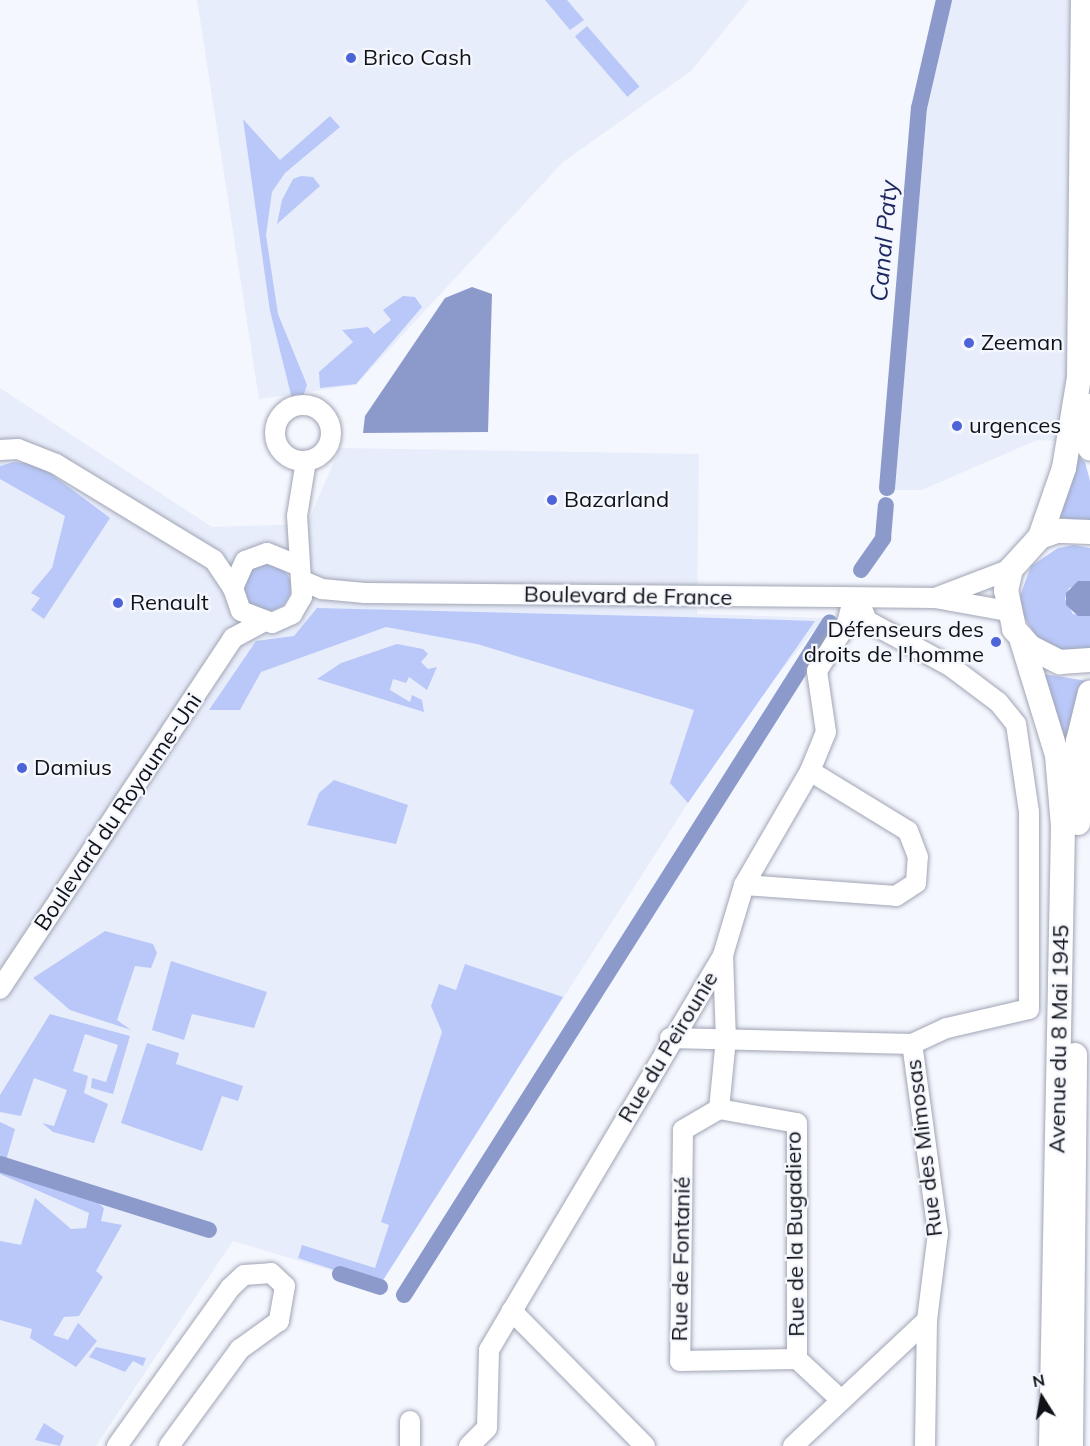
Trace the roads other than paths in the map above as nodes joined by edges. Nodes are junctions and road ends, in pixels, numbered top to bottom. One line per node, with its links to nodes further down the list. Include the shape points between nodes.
1 (1083, 0): 2 (main road)
2 (1079, 377): 3 (main road); 8 (main road, via 1064,468)
3 (1090, 448)
4 (0, 450): 10 (street, via 18,448 56,464)
5 (306, 461): 6 (street)
6 (297, 516): 9 (street); 13 (street)
7 (1090, 532): 8 (main road, via 1057,531)
8 (1040, 537): 12 (main road)
9 (275, 554): 11 (street); 13 (street)
10 (214, 560): 11 (street); 15 (street)
11 (245, 561): 15 (street)
12 (1011, 569): 16 (street, Boulevard de France); 19 (main road)
13 (300, 573): 14 (street, Boulevard de France); 18 (street)
14 (321, 589): 17 (street, Boulevard de France); 18 (street)
15 (235, 597): 20 (street); 21 (street)
16 (935, 598): 17 (street, Boulevard de France); 19 (street, Boulevard de France)
17 (856, 600): 25 (street, Rue du Peirounie, via 818,671 826,732); 31 (street, via 867,621 950,666 998,702 1016,724 1029,812 1029,1009 947,1028)
18 (300, 603): 20 (street, via 283,620)
19 (1007, 611): 22 (main road, Avenue du 8 Mai 1945)
20 (261, 623): 21 (street)
21 (236, 635): 28 (street, Boulevard du Royaume-Uni)
22 (1021, 638): 23 (main road, via 1060,662); 45 (main road, Avenue du 8 Mai 1945, via 1057,754 1063,828)
23 (1090, 660)
24 (1090, 692): 46 (main road, Avenue du 8 Mai 1945, via 1078,741)
25 (810, 771): 26 (street, Rue du Peirounie); 26 (street, via 908,831 918,857 916,883 896,896)
26 (744, 885): 27 (street, Rue du Peirounie)
27 (723, 955): 29 (street, Rue du Peirounie); 30 (street)
28 (0, 989)
29 (670, 1038): 30 (street); 33 (street, Rue du Peirounie)
30 (726, 1039): 31 (street); 32 (street)
31 (912, 1044): 34 (street, Rue des Mimosas, via 938,1233)
32 (719, 1109): 35 (street, Rue de la Bugadiero, via 797,1123); 35 (street, Rue de Fontanié, via 683,1130 680,1361)
33 (512, 1311): 41 (street, Rue du Peirounie, via 489,1350 487,1428); 42 (street)
34 (927, 1320): 36 (street); 44 (street, Rue des Mimosas)
35 (797, 1359): 36 (street)
36 (841, 1401): 43 (street)
37 (410, 1421): 40 (street)
38 (117, 1446): 39 (street, via 230,1288 244,1275 271,1273 285,1286 279,1321 240,1348)
39 (169, 1446)
40 (410, 1446)
41 (469, 1446)
42 (645, 1446)
43 (793, 1446)
44 (925, 1446)
45 (1051, 1446)
46 (1071, 1446)

